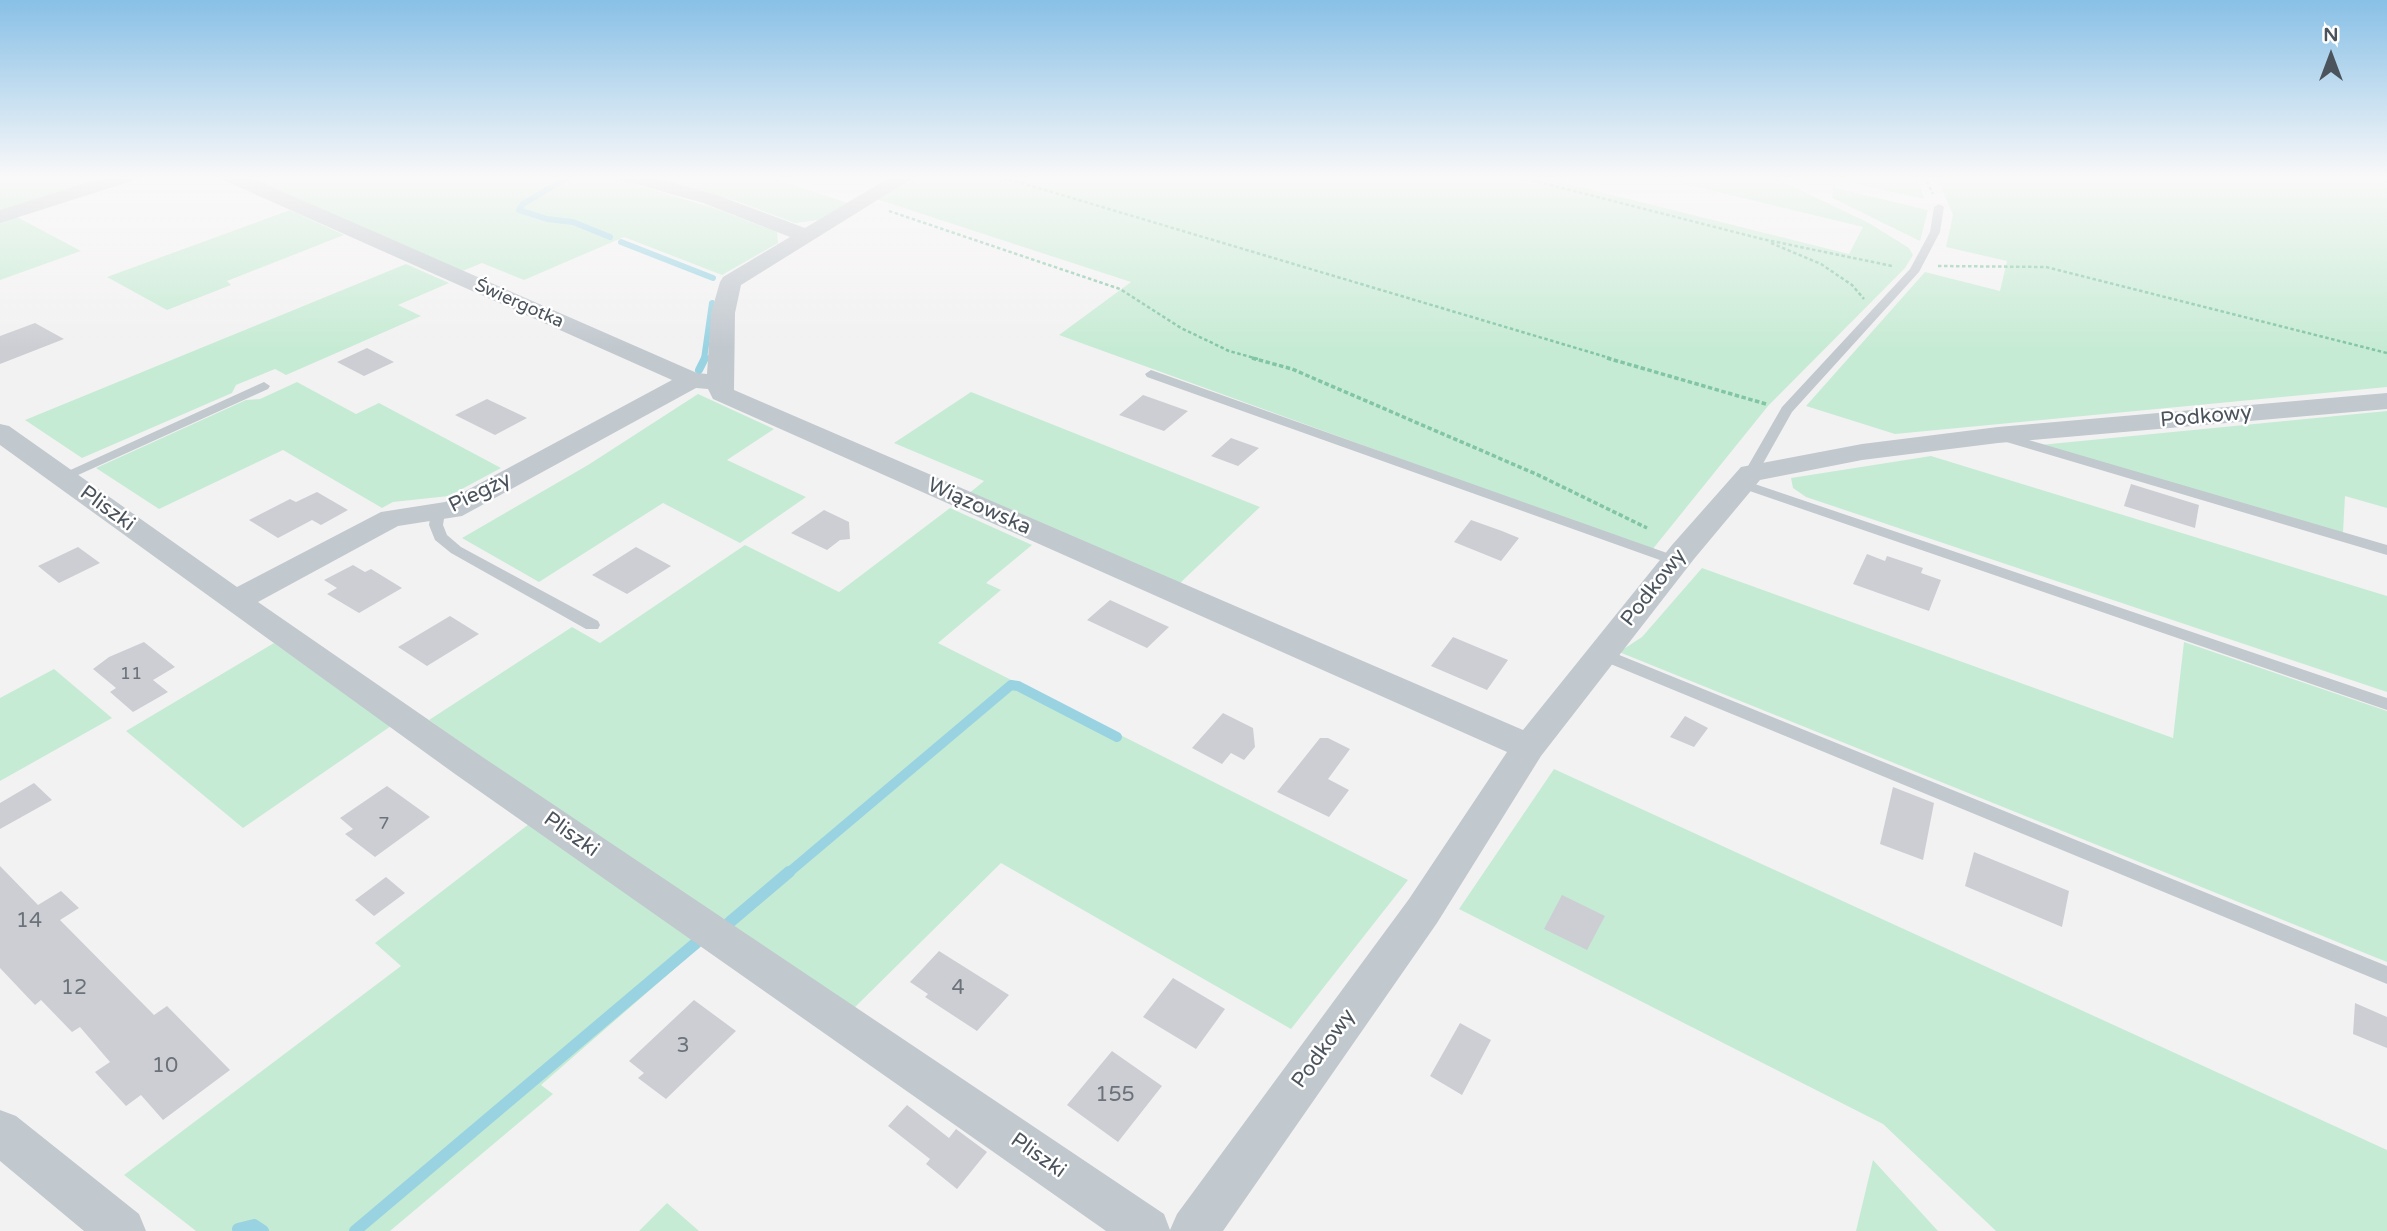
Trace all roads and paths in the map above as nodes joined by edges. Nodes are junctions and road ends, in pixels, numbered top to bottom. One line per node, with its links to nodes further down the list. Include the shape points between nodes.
1 (363, 233): 14 (street, Świergotka)
2 (800, 233): 8 (street)
3 (811, 233): 8 (street)
4 (955, 233): 24 (path, via 1120,289 1181,328 1229,351 1292,369 1536,474 1636,520)
5 (1195, 233): 17 (path)
6 (1740, 233): 9 (path)
7 (1934, 233): 10 (lane)
8 (807, 236): 14 (street, via 731,282)
9 (1762, 239): 10 (path); 11 (path, via 1821,264 1852,285)
10 (1915, 270): 11 (lane); 12 (path, via 1943,265 2046,267)
11 (1876, 314): 17 (lane)
12 (2387, 353)
13 (1151, 374): 24 (lane)
14 (706, 382): 22 (street, Piegży, via 452,510); 29 (street, Wiązowska, via 729,399)
15 (264, 386): 20 (lane)
16 (2387, 401): 19 (street, Podkowy)
17 (1787, 410): 21 (lane)
18 (0, 432): 20 (street, Pliszki)
19 (1998, 435): 21 (street, Podkowy, via 1861,452); 23 (lane)
20 (62, 477): 25 (street, Pliszki)
21 (1747, 478): 24 (street, Podkowy); 28 (lane)
22 (438, 512): 25 (street, Piegży, via 391,518); 26 (lane, via 440,537 456,550)
23 (2387, 550)
24 (1679, 556): 27 (street, Podkowy)
25 (238, 600): 33 (street, Pliszki, via 468,765)
26 (592, 625)
27 (1602, 654): 29 (street, Podkowy); 30 (lane)
28 (2387, 704)
29 (1529, 747): 34 (street, Podkowy, via 1423,911)
30 (2387, 975)
31 (0, 1132): 32 (street)
32 (122, 1231)
33 (1147, 1231)
34 (1194, 1231)

